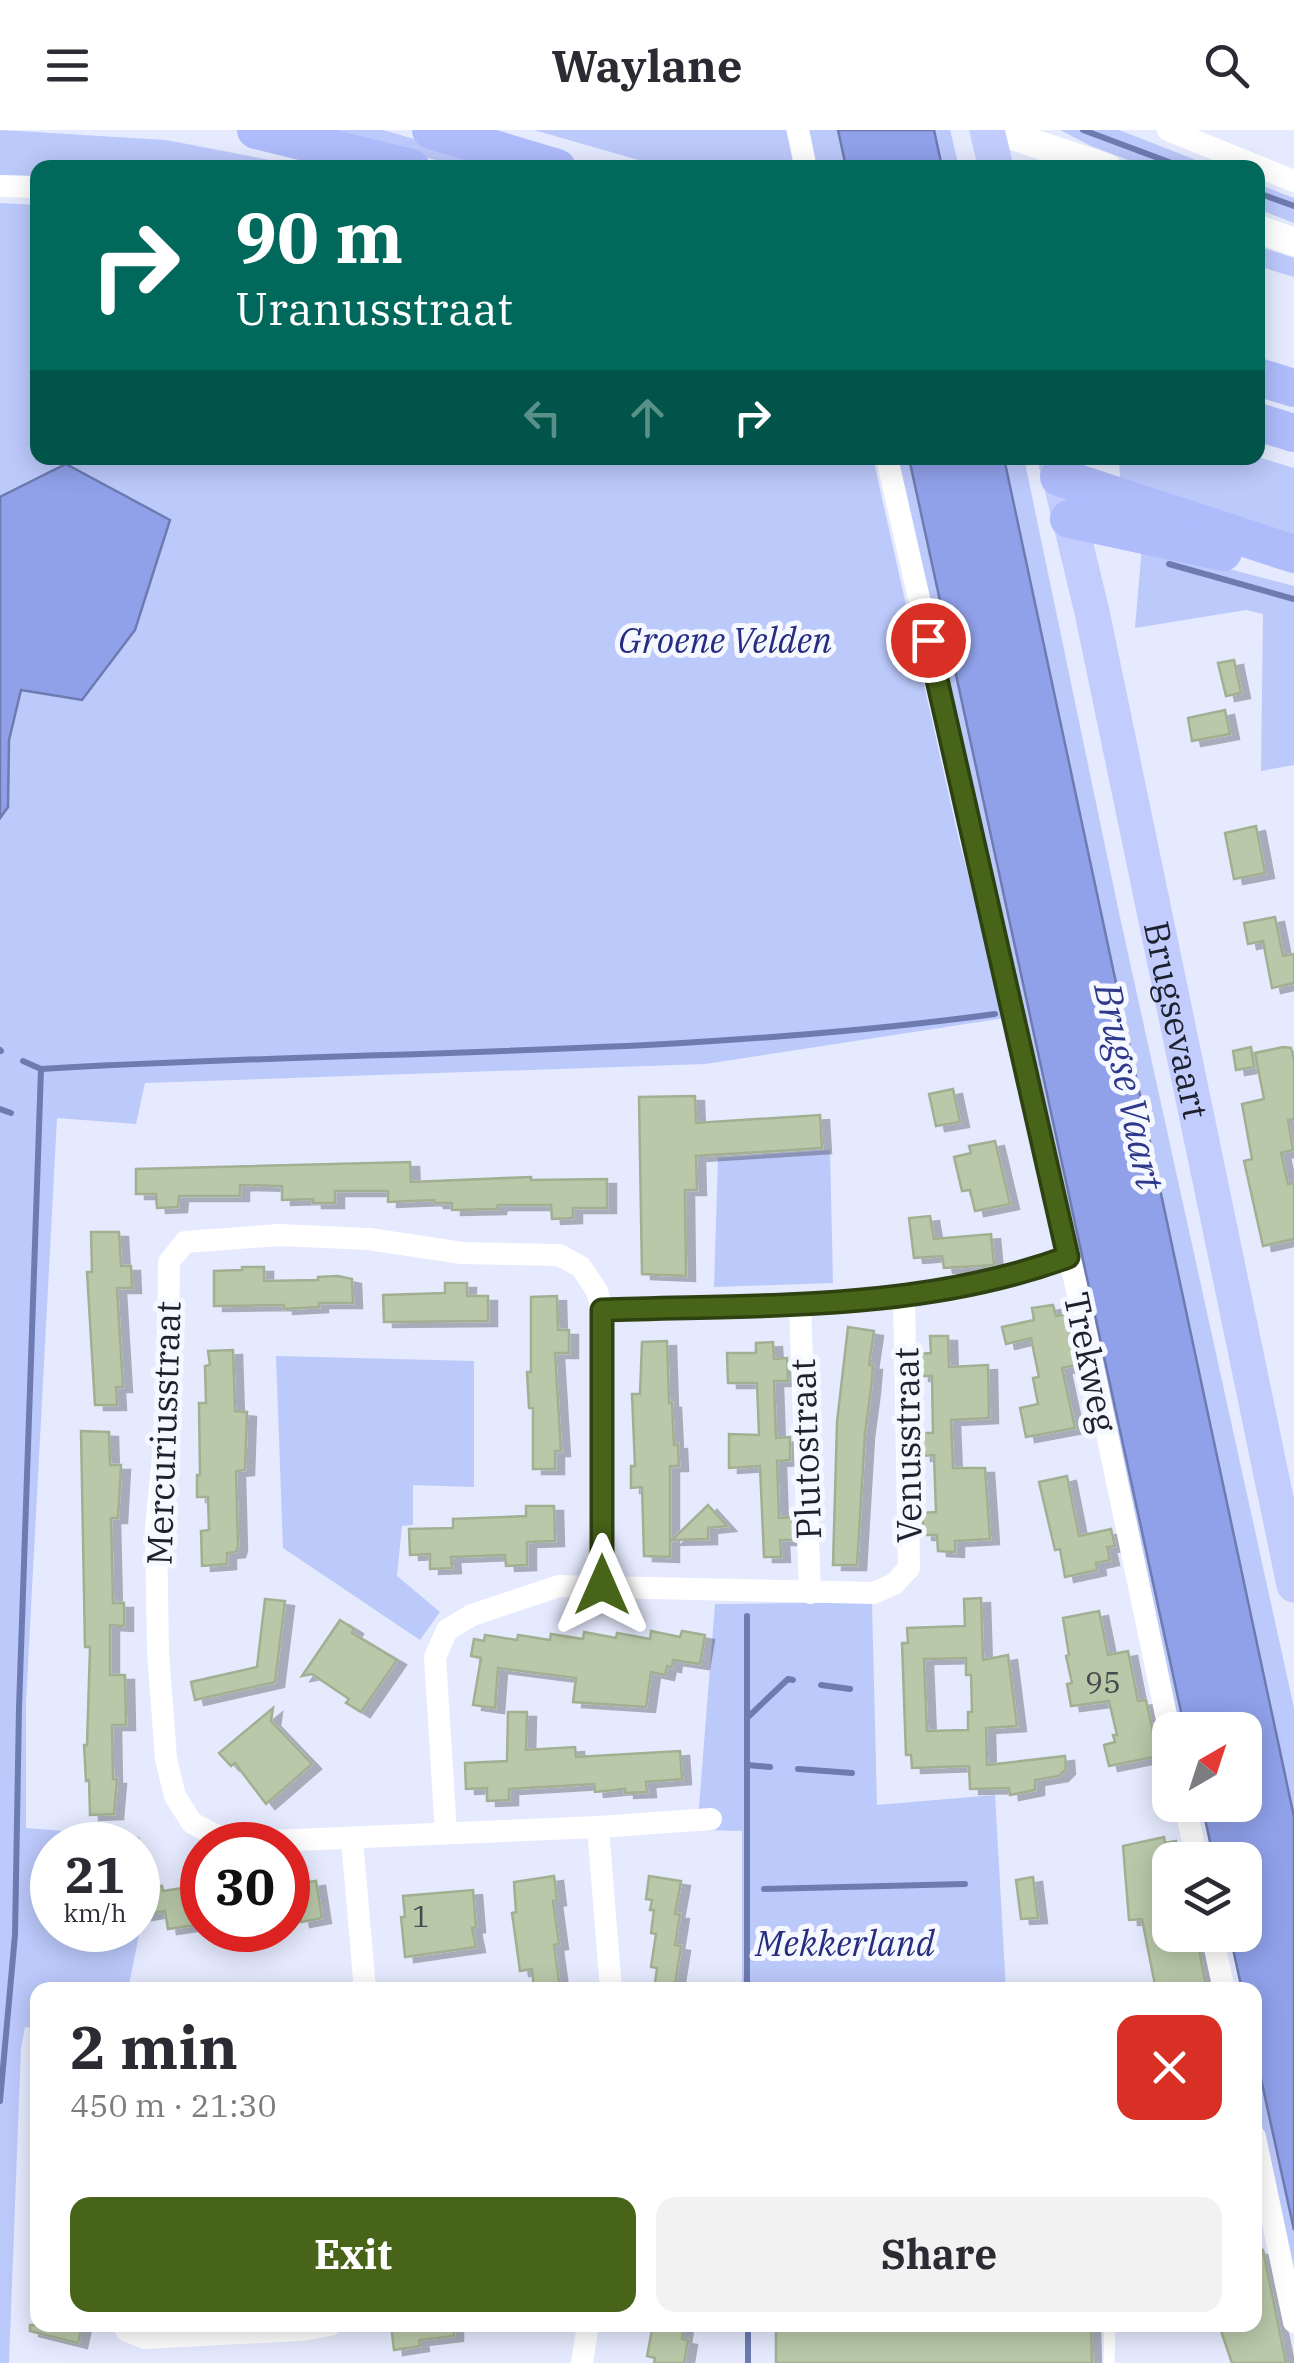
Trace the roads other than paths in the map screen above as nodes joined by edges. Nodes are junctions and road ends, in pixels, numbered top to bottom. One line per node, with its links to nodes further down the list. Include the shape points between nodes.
1 (256, 130): 6 (highway)
2 (431, 130): 7 (highway)
3 (798, 130): 8 (street)
4 (991, 130): 9 (main road); 10 (street)
5 (1168, 130): 11 (street)
6 (378, 160)
7 (530, 160)
8 (804, 160)
9 (995, 160)
10 (1083, 160)
11 (1242, 160)
12 (1265, 169): 13 (street)
13 (1294, 181)
14 (0, 186): 15 (street)
15 (30, 187)
16 (1265, 232): 17 (street)
17 (1294, 242)
18 (1265, 379): 19 (highway)
19 (1294, 388)
20 (1265, 424): 21 (highway)
21 (1294, 433)
22 (889, 465): 27 (street, Trekweg)
23 (1057, 467): 24 (main road, Brugsevaart); 25 (highway)
24 (1069, 519): 26 (highway); 32 (main road, Brugsevaart)
25 (1294, 554)
26 (1294, 570)
27 (1068, 1257): 28 (street, via 1012,1276); 34 (street, Trekweg)
28 (904, 1296): 29 (street); 33 (street, Venusstraat, via 908,1568 874,1593)
29 (800, 1305): 30 (street); 33 (street, Plutostraat)
30 (602, 1310): 31 (street, Mercuriusstraat); 38 (street, Mercuriusstraat, via 581,1267 559,1256 279,1236 185,1242 169,1262 167,1418 156,1526 158,1652 175,1796 192,1823 216,1835 246,1842)
31 (602, 1585): 33 (street, Venusstraat); 37 (street, Venusstraat, via 558,1586 472,1615 448,1630 435,1656)
32 (1294, 1585)
33 (810, 1592)
34 (1165, 1712)
35 (711, 1819): 36 (street, Mercuriusstraat)
36 (598, 1827): 37 (street, Mercuriusstraat); 41 (street)
37 (446, 1833): 38 (street, Mercuriusstraat)
38 (352, 1839): 40 (street)
39 (1216, 1952): 42 (street)
40 (364, 1982)
41 (610, 1982)
42 (1222, 1982)
43 (1262, 2170): 44 (street)
44 (1294, 2322)
45 (132, 2332): 46 (street, via 145,2338)
46 (263, 2332)
47 (587, 2332): 49 (street)
48 (1110, 2332): 50 (lane)
49 (582, 2363)
50 (1109, 2363)

